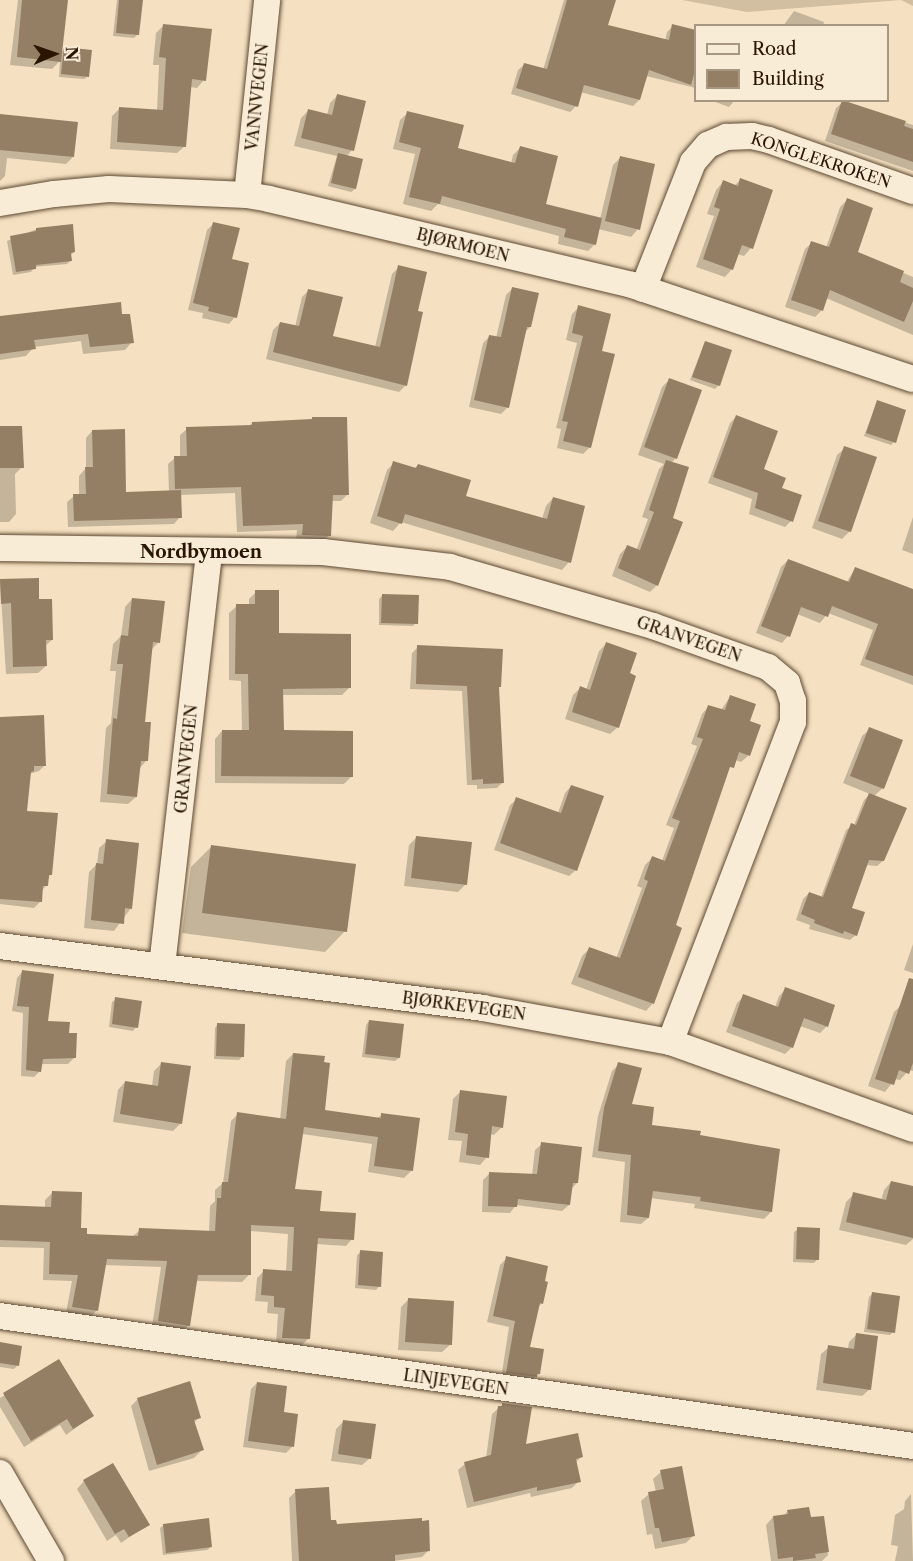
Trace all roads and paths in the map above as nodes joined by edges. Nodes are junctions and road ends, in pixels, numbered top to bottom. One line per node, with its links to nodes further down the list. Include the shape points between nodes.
1 (267, 0): 3 (street, VANNVEGEN)
2 (913, 191): 5 (street, KONGLEKROKEN, via 769,140 726,137 708,146 693,162)
3 (247, 195): 4 (street, BJØRMOEN, via 109,189); 5 (street, BJØRMOEN)
4 (0, 203)
5 (643, 289): 6 (street, BJØRMOEN)
6 (913, 379)
7 (0, 548): 8 (street, GRANVEGEN)
8 (209, 552): 10 (street, GRANVEGEN); 11 (street, GRANVEGEN, via 323,552 450,567 653,626 768,667 787,683 793,700 793,722)
9 (0, 946): 10 (street, BJØRKEVEGEN)
10 (162, 966): 11 (street, BJØRKEVEGEN, via 504,1011)
11 (670, 1042): 12 (street, BJØRKEVEGEN)
12 (913, 1129)
13 (0, 1316): 14 (street, LINJEVEGEN)
14 (913, 1446)
15 (0, 1473): 16 (street)
16 (51, 1561)

